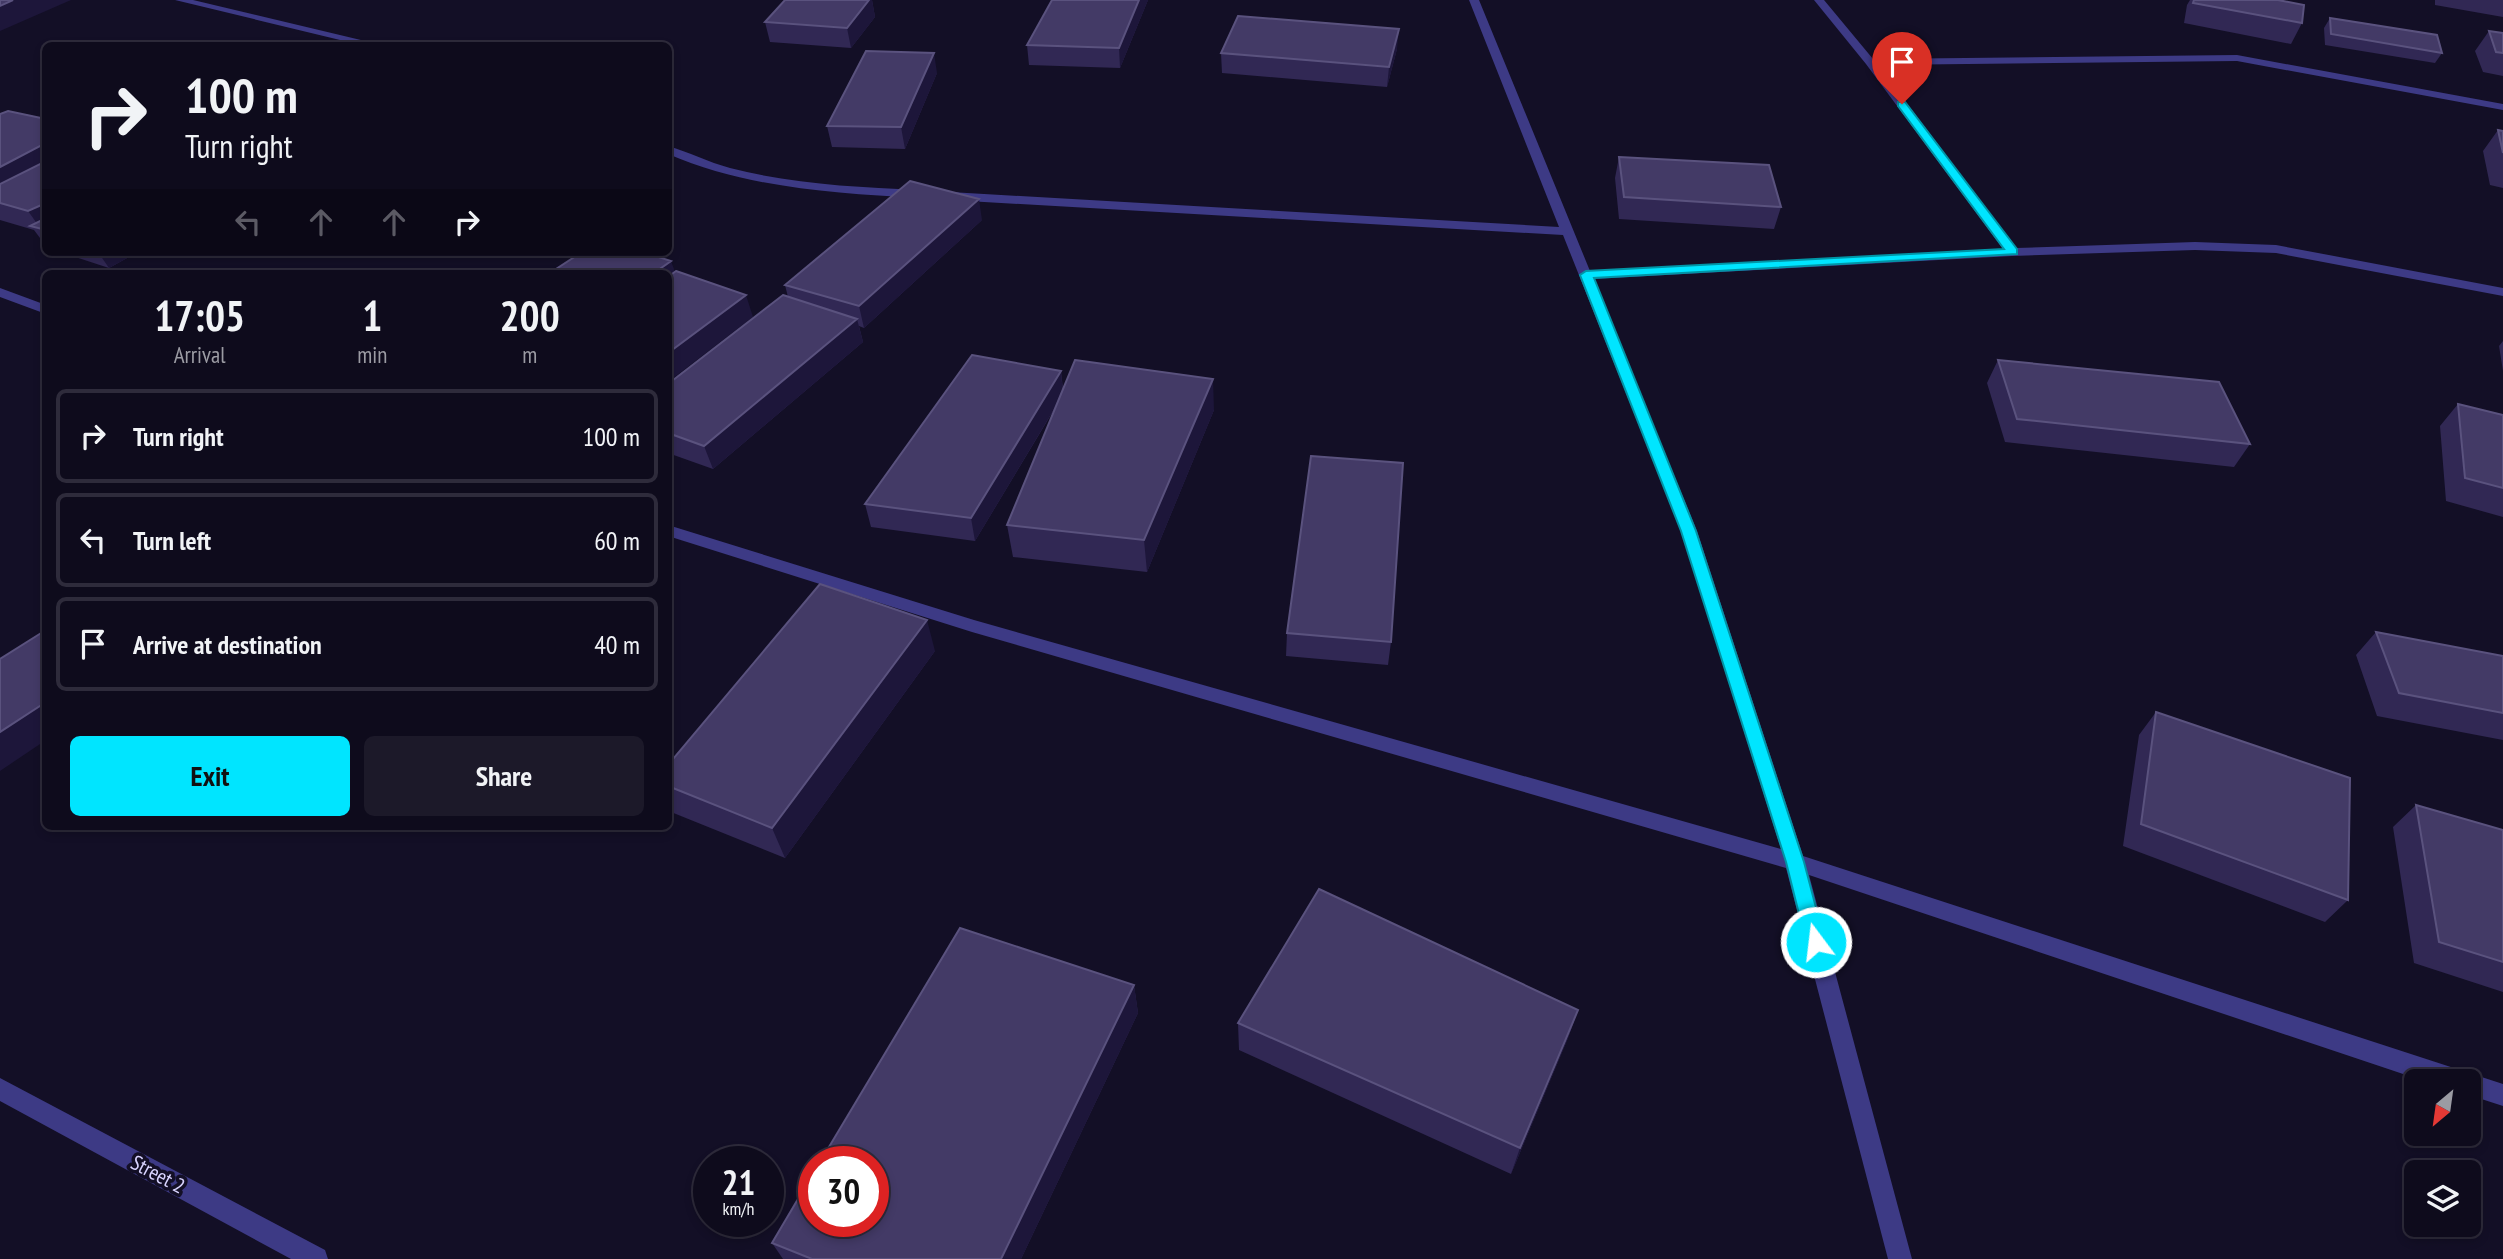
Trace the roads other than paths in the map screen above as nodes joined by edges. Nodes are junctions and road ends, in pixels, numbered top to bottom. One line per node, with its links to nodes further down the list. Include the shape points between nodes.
1 (180, 0): 4 (street)
2 (1474, 0): 10 (street)
3 (1819, 0): 5 (street)
4 (364, 42)
5 (1870, 62): 6 (street, via 2237,58); 11 (street)
6 (2503, 107)
7 (672, 150): 8 (street, via 742,174 829,189)
8 (927, 195)
9 (941, 195): 10 (street)
10 (1568, 231): 12 (street)
11 (2012, 252): 12 (street); 14 (street, via 2195,246 2276,249)
12 (1586, 275): 17 (street, via 1689,531)
13 (0, 292): 15 (street)
14 (2503, 292)
15 (42, 308)
16 (672, 531): 17 (street, via 972,626)
17 (1795, 862): 18 (street); 23 (street)
18 (2422, 1069)
19 (2482, 1088): 21 (street)
20 (0, 1089): 22 (street, Street 2)
21 (2503, 1095)
22 (316, 1259)
23 (1900, 1259)

